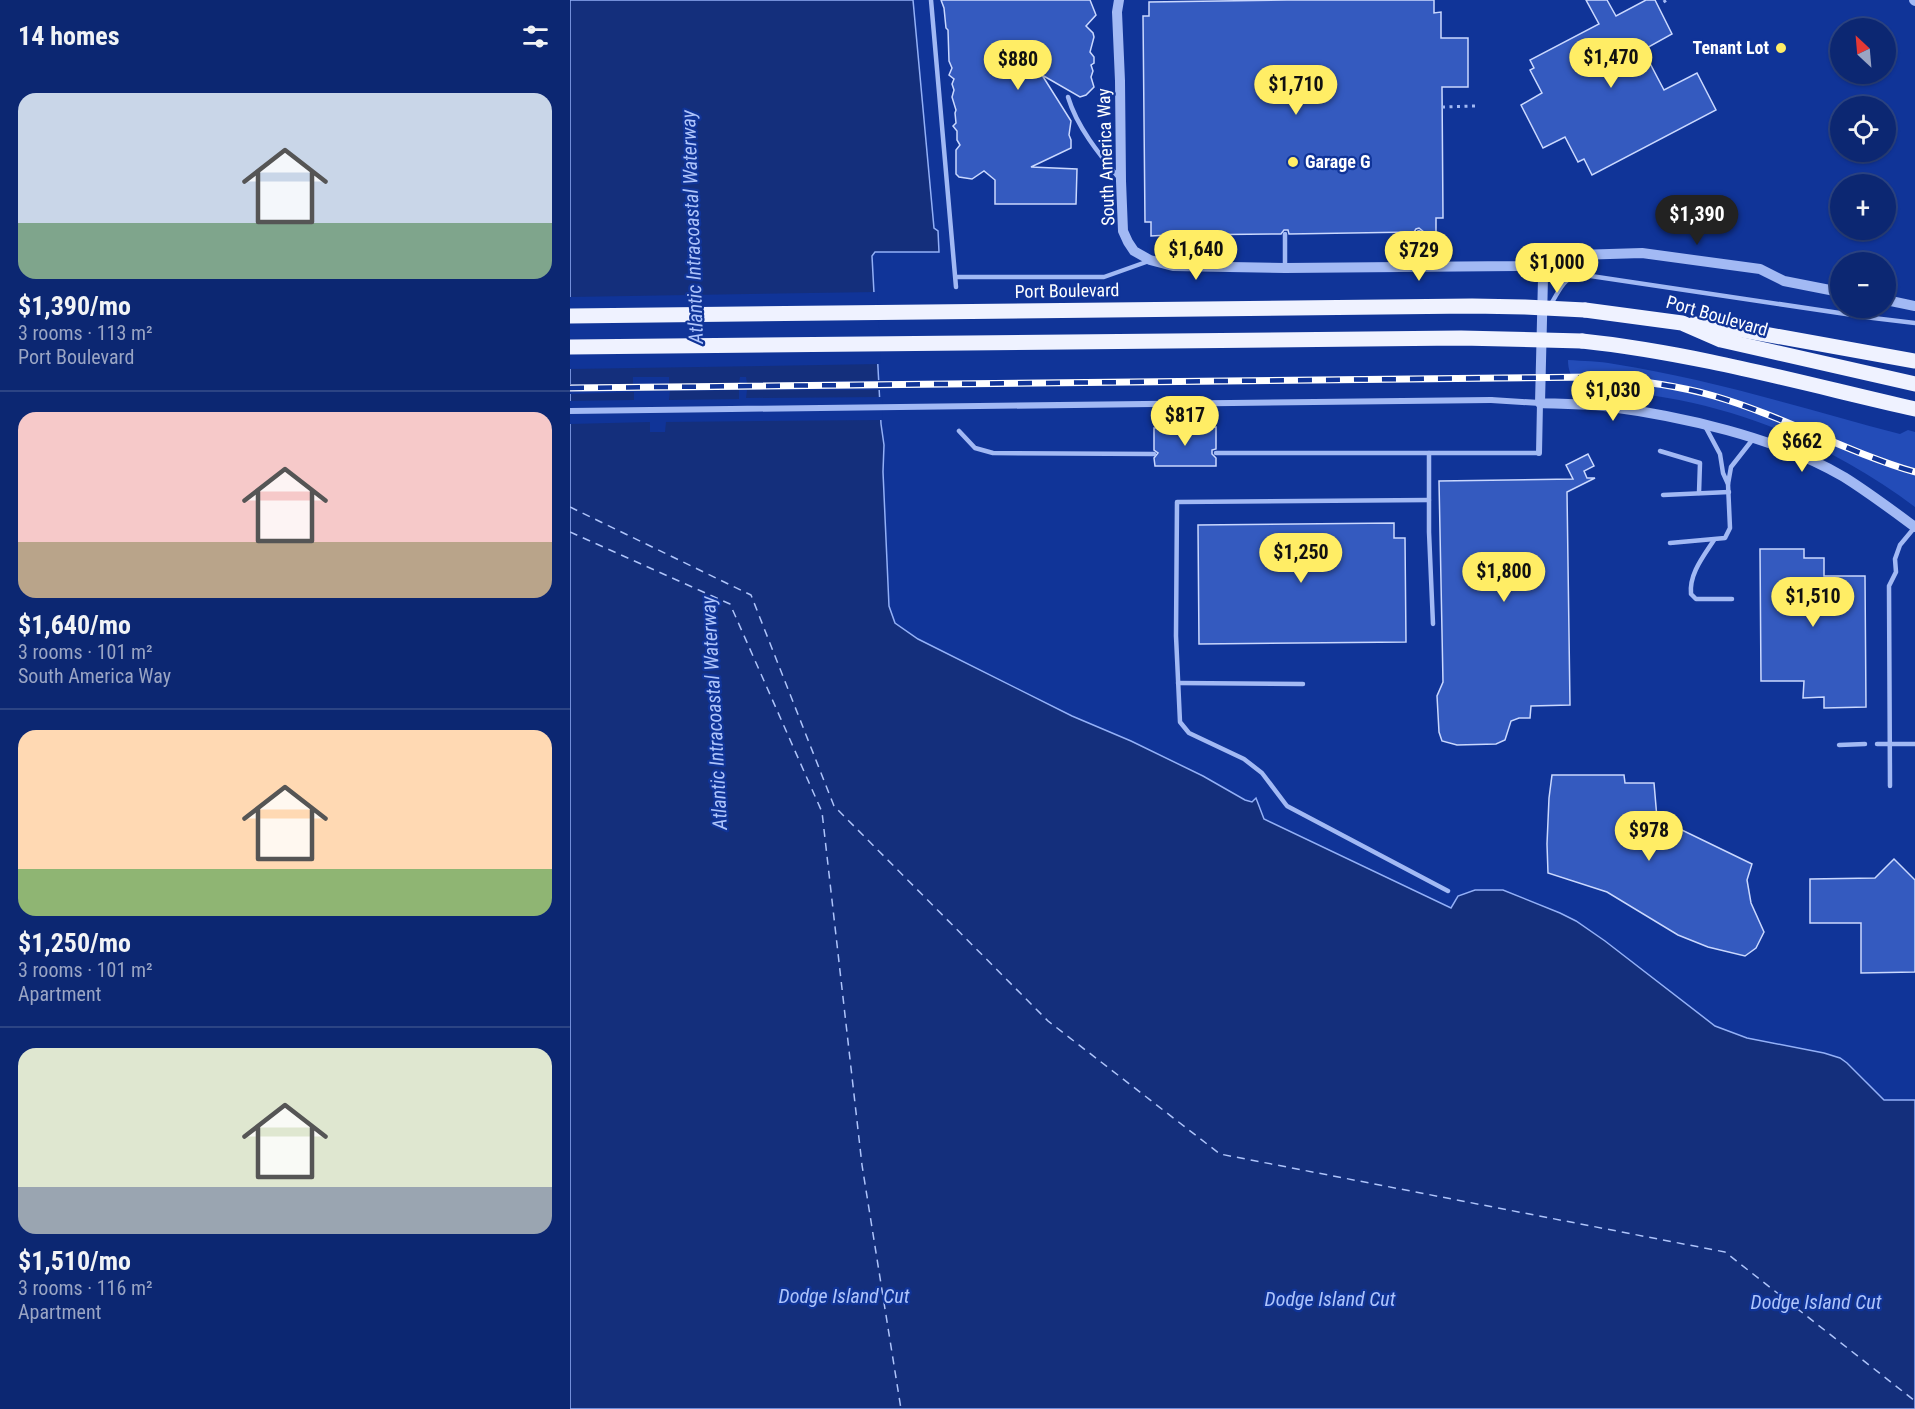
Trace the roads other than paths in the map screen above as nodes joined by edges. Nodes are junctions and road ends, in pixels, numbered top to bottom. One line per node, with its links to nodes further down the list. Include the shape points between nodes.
1 (931, 0): 13 (lane)
2 (1119, 0): 4 (street, South America Way)
3 (1068, 97): 4 (lane, via 1077,118)
4 (1121, 181): 8 (street, South America Way, via 1123,231 1134,251)
5 (1419, 232): 12 (lane)
6 (1285, 234): 11 (lane)
7 (1172, 235): 10 (lane)
8 (1150, 260): 10 (street, South America Way); 13 (lane, via 1104,277)
9 (1551, 261): 12 (street, South America Way, via 1517,266); 15 (street, South America Way, via 1577,255 1642,253 1760,270 1784,281); 19 (street, via 1543,278)
10 (1173, 266): 11 (street, South America Way)
11 (1285, 268): 12 (street, South America Way)
12 (1420, 268)
13 (956, 277): 14 (lane)
14 (956, 287)
15 (1830, 290)
16 (1896, 302): 17 (street)
17 (1915, 306)
18 (570, 316): 20 (main road, Port Boulevard, bridge, via 1472,306 1585,310)
19 (1542, 319): 21 (lane, via 1565,281 1584,275); 25 (street)
20 (1682, 323): 23 (main road, via 1720,326); 24 (main road, Port Boulevard, via 1721,340)
21 (1915, 323)
22 (570, 347): 26 (main road, bridge, via 1461,338 1582,341 1697,358)
23 (1915, 361)
24 (1915, 384)
25 (1540, 403): 27 (street, bridge, via 1491,400); 28 (street, via 1603,406); 34 (street)
26 (1915, 409)
27 (570, 411)
28 (1704, 425): 30 (street); 36 (lane, via 1720,454)
29 (959, 431): 35 (lane, via 975,448 993,453)
30 (1753, 439): 36 (lane, via 1731,467); 41 (street, via 1793,452 1843,477)
31 (1660, 451): 38 (lane, via 1700,463)
32 (1216, 453): 33 (lane)
33 (1429, 453): 34 (lane); 40 (lane)
34 (1539, 453)
35 (1154, 454)
36 (1728, 484): 37 (lane)
37 (1730, 492): 38 (lane); 42 (lane, via 1730,528 1725,538)
38 (1699, 493): 39 (lane)
39 (1663, 495)
40 (1429, 500): 45 (lane); 46 (lane, via 1177,502)
41 (1915, 527): 50 (lane, via 1900,545 1896,572 1889,586)
42 (1714, 540): 43 (lane); 44 (lane, via 1700,561 1690,594 1696,599)
43 (1670, 543)
44 (1732, 599)
45 (1433, 624)
46 (1178, 683): 47 (lane); 54 (lane, via 1180,722 1189,733 1244,759 1262,773 1287,806)
47 (1303, 684)
48 (1864, 744): 52 (lane)
49 (1877, 744): 50 (lane)
50 (1890, 744): 51 (lane); 53 (lane)
51 (1915, 744)
52 (1839, 745)
53 (1890, 786)
54 (1448, 891)

